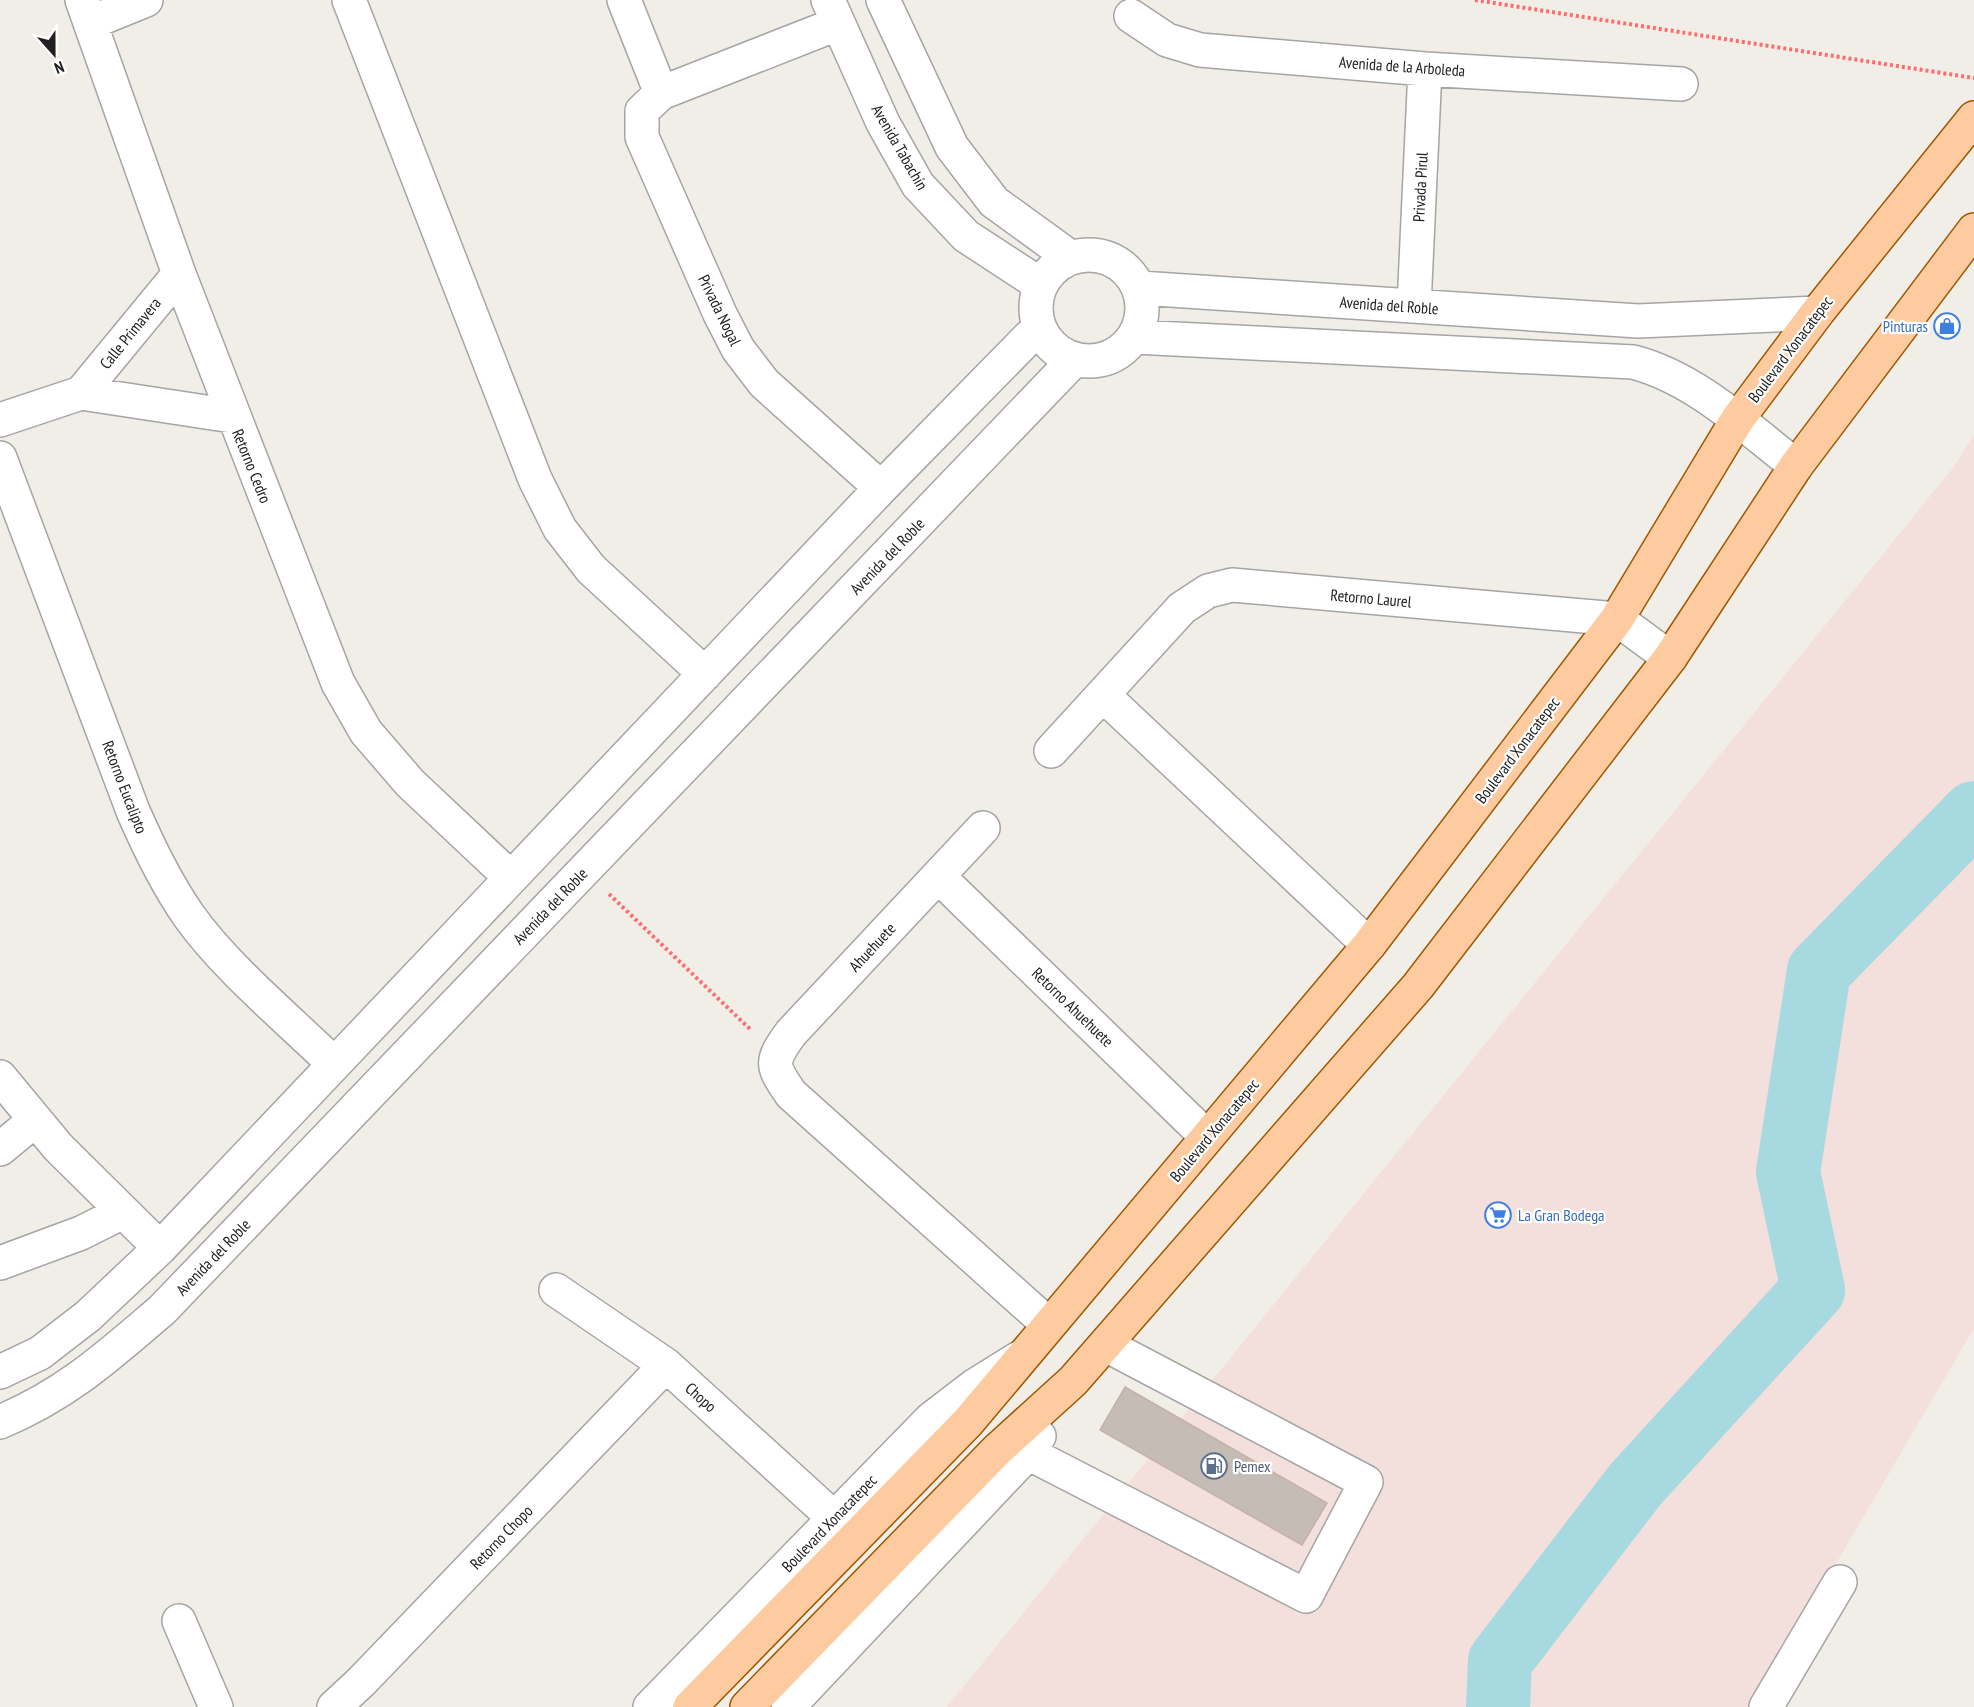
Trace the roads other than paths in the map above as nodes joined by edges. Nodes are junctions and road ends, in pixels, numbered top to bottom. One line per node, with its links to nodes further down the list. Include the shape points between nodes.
1 (146, 0): 5 (street)
2 (349, 0): 33 (street, via 535,479 560,529 591,569)
3 (624, 0): 10 (street)
4 (883, 0): 13 (street, via 952,147 994,202)
5 (87, 11): 14 (street, Retorno Cedro)
6 (833, 12): 10 (street, Privada Nogal); 15 (street, Avenida Tabachín, via 883,123 918,185 966,236)
7 (1131, 16): 8 (street, Avenida de la Arboleda, via 1167,40 1200,50)
8 (1425, 69): 9 (street, Avenida de la Arboleda); 17 (street, Privada Pirul)
9 (1681, 84)
10 (661, 93): 30 (street, Privada Nogal, via 642,111 642,137 738,349 764,383)
11 (1974, 118): 18 (main road, Boulevard Xonacatepec)
12 (1974, 230): 29 (main road)
13 (1070, 257): 15 (street, via 1053,268); 16 (street, via 1098,254 1124,266)
14 (179, 274): 24 (street, Calle Primavera); 25 (street, Retorno Cedro)
15 (1041, 285): 20 (street, via 1036,306)
16 (1140, 288): 17 (street, Avenida del Roble); 21 (street, via 1144,313)
17 (1414, 306): 19 (street, Avenida del Roble)
18 (1816, 313): 19 (street, Avenida del Roble); 27 (main road, Boulevard Xonacatepec)
19 (1638, 321): 23 (street)
20 (1039, 327): 22 (street, via 1053,348); 30 (street)
21 (1135, 337): 22 (street, via 1119,353 1098,361); 23 (street)
22 (1075, 359): 54 (street, Avenida del Roble, via 162,1310 89,1373 33,1408)
23 (1633, 362): 27 (street, via 1662,370)
24 (81, 393): 25 (street); 26 (street)
25 (232, 416): 38 (street, Retorno Cedro, via 338,683 366,732 410,783)
26 (0, 420)
27 (1737, 420): 29 (street); 31 (main road, Boulevard Xonacatepec)
28 (0, 458): 40 (street, Retorno Eucalipto, via 157,866 190,918)
29 (1796, 466): 32 (main road)
30 (881, 488): 33 (street)
31 (1617, 619): 32 (street); 34 (street, Retorno Laurel, via 1232,585 1208,591 1182,608); 39 (main road, Boulevard Xonacatepec)
32 (1670, 658): 50 (main road, via 1419,986)
33 (705, 674): 38 (street)
34 (1103, 695): 35 (street, Retorno Laurel); 39 (street)
35 (1051, 752)
36 (983, 828): 37 (street, Ahuehuete)
37 (939, 877): 43 (street, Retorno Ahuehuete); 49 (street, Ahuehuete, via 791,1033 776,1063 791,1094)
38 (511, 878): 40 (street)
39 (1369, 945): 43 (main road, Boulevard Xonacatepec)
40 (334, 1064): 46 (street)
41 (0, 1077): 42 (street)
42 (34, 1121): 44 (street); 45 (street)
43 (1207, 1137): 49 (main road, Boulevard Xonacatepec)
44 (0, 1149)
45 (123, 1212): 46 (street); 47 (street, via 81,1233)
46 (160, 1248): 53 (street, via 88,1316 40,1353)
47 (0, 1263)
48 (556, 1290): 52 (street, Chopo)
49 (1049, 1325): 51 (main road, Boulevard Xonacatepec)
50 (1107, 1345): 55 (main road); 55 (street, via 1366,1482 1306,1596)
51 (1023, 1355): 56 (street, Boulevard Xonacatepec, via 930,1419); 62 (main road, Boulevard Xonacatepec, via 968,1422)
52 (666, 1365): 56 (street, Chopo); 60 (street, Retorno Chopo, via 361,1683)
53 (0, 1372)
54 (0, 1422)
55 (1013, 1451): 63 (main road); 64 (street)
56 (834, 1518): 61 (street, Boulevard Xonacatepec)
57 (1840, 1582): 65 (street)
58 (179, 1622): 59 (street)
59 (216, 1707)
60 (333, 1707)
61 (650, 1707)
62 (690, 1707)
63 (747, 1707)
64 (788, 1707)
65 (1766, 1707)

